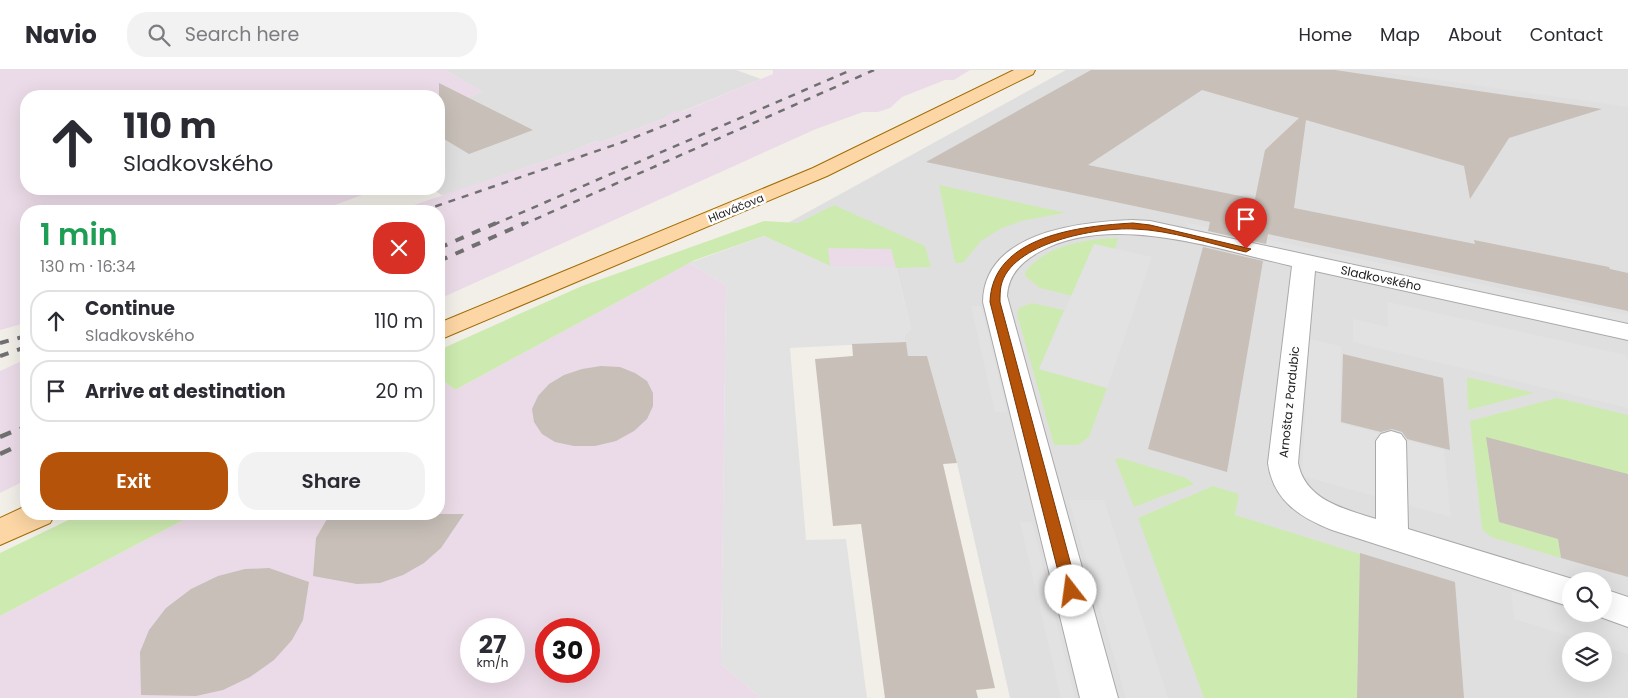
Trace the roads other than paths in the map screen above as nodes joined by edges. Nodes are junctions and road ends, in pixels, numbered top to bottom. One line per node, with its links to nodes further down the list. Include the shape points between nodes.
1 (1027, 70): 3 (main road, Hlaváčova, via 820,172)
2 (1304, 262): 4 (street, Sladkovského); 8 (street, Arnošta z Pardubic, via 1284,475 1298,498 1311,508); 12 (street, Sladkovského, via 1133,226 1088,230 1036,245 1009,264 996,286 995,302)
3 (445, 329)
4 (1628, 332)
5 (1391, 441): 8 (street)
6 (25, 520): 7 (main road)
7 (0, 532)
8 (1392, 536): 9 (street, Arnošta z Pardubic)
9 (1562, 590)
10 (1612, 607): 11 (street)
11 (1628, 612)
12 (1098, 698)

